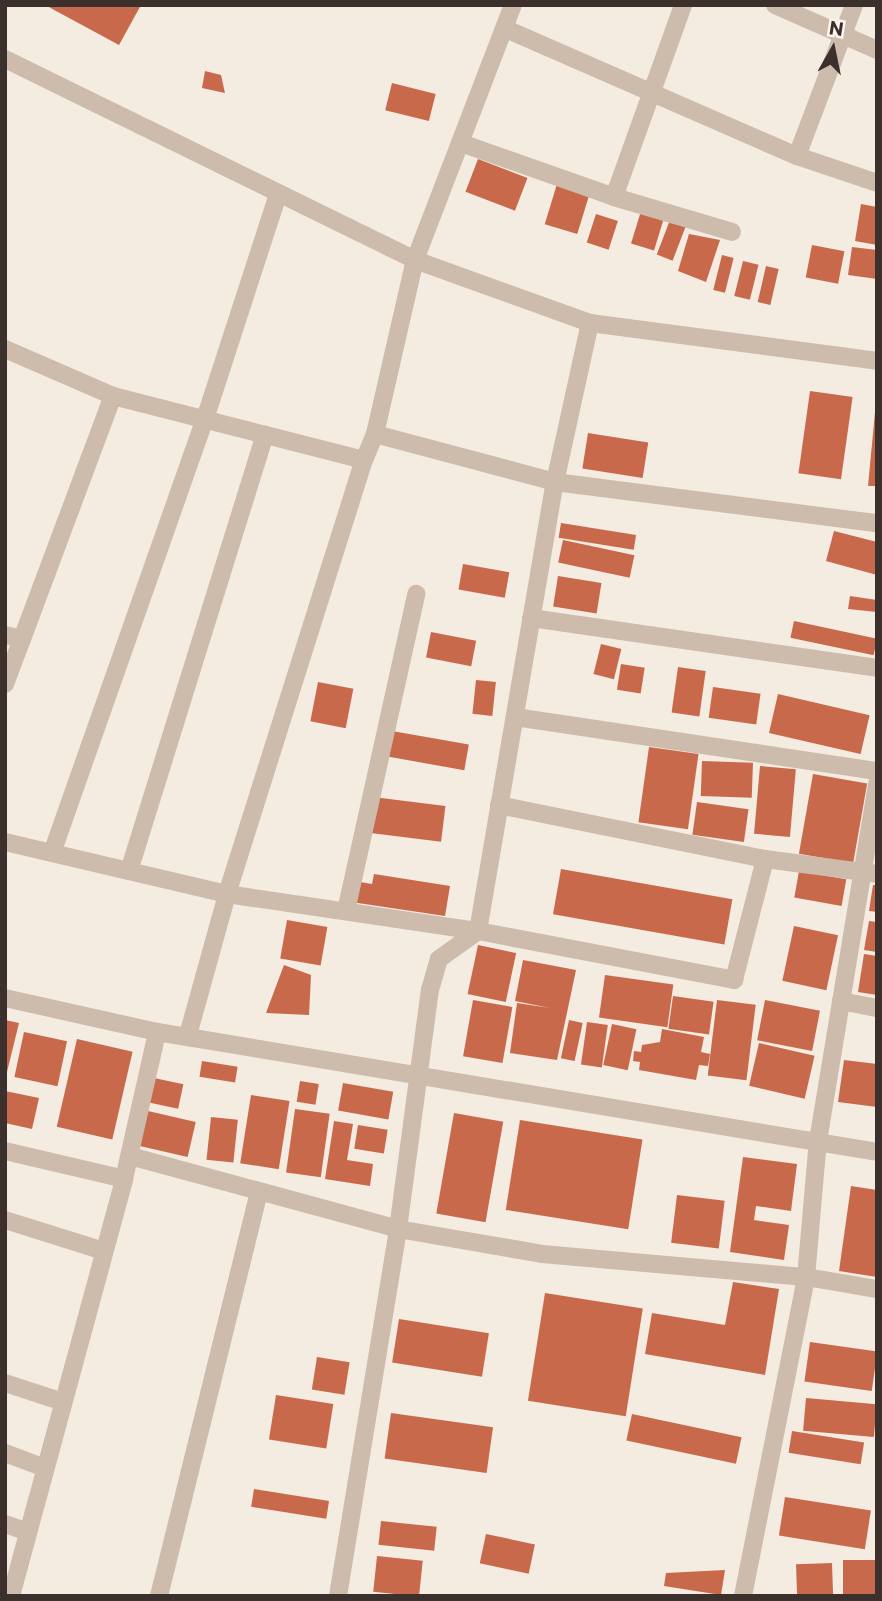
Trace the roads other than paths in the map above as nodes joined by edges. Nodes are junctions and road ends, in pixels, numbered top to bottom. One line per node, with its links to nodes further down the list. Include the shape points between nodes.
1 (513, 5): 5 (street)
2 (684, 5): 9 (street)
3 (775, 5): 6 (street)
4 (855, 5): 6 (street)
5 (506, 29): 9 (street); 10 (street)
6 (844, 35): 7 (street); 11 (street)
7 (877, 50)
8 (5, 58): 13 (street)
9 (651, 92): 11 (street); 14 (street)
10 (461, 143): 14 (street); 16 (street)
11 (797, 156): 12 (street)
12 (877, 183)
13 (278, 194): 16 (street); 21 (street)
14 (614, 197): 15 (street)
15 (732, 232)
16 (415, 260): 17 (street); 22 (street)
17 (590, 323): 19 (street); 25 (street)
18 (5, 349): 20 (street)
19 (877, 361)
20 (113, 396): 21 (street); 29 (street)
21 (205, 419): 23 (street); 37 (street)
22 (375, 434): 24 (street); 25 (street)
23 (265, 435): 24 (street); 39 (street)
24 (364, 460): 41 (street)
25 (555, 482): 26 (street); 28 (street)
26 (877, 523)
27 (416, 594): 42 (street)
28 (531, 618): 30 (street); 32 (street)
29 (14, 637): 31 (street)
30 (877, 668)
31 (5, 684)
32 (514, 717): 33 (street); 35 (street)
33 (877, 771)
34 (877, 783): 40 (street)
35 (499, 805): 38 (street); 43 (street)
36 (5, 842): 37 (street)
37 (52, 853): 39 (street)
38 (765, 859): 40 (street); 43 (street, via 734,980)
39 (129, 871): 41 (street)
40 (871, 873): 45 (street)
41 (227, 894): 42 (street); 48 (street)
42 (346, 911): 43 (street)
43 (478, 931): 49 (street, via 439,959)
44 (5, 998): 47 (street)
45 (841, 1002): 46 (street); 50 (street)
46 (877, 1008)
47 (157, 1032): 48 (street); 53 (street)
48 (188, 1035): 49 (street)
49 (417, 1072): 50 (street); 57 (street)
50 (818, 1141): 52 (street); 59 (street)
51 (5, 1151): 54 (street)
52 (877, 1152)
53 (130, 1156): 54 (street); 55 (street)
54 (124, 1179): 58 (street)
55 (260, 1191): 57 (street); 68 (street)
56 (5, 1220): 58 (street)
57 (398, 1229): 59 (street, via 542,1254); 69 (street)
58 (104, 1251): 62 (street)
59 (806, 1277): 60 (street); 70 (street)
60 (877, 1289)
61 (5, 1383): 62 (street)
62 (63, 1402): 64 (street)
63 (5, 1453): 64 (street)
64 (45, 1468): 66 (street)
65 (5, 1524): 66 (street)
66 (28, 1532): 67 (street)
67 (10, 1596)
68 (159, 1596)
69 (338, 1596)
70 (743, 1596)

